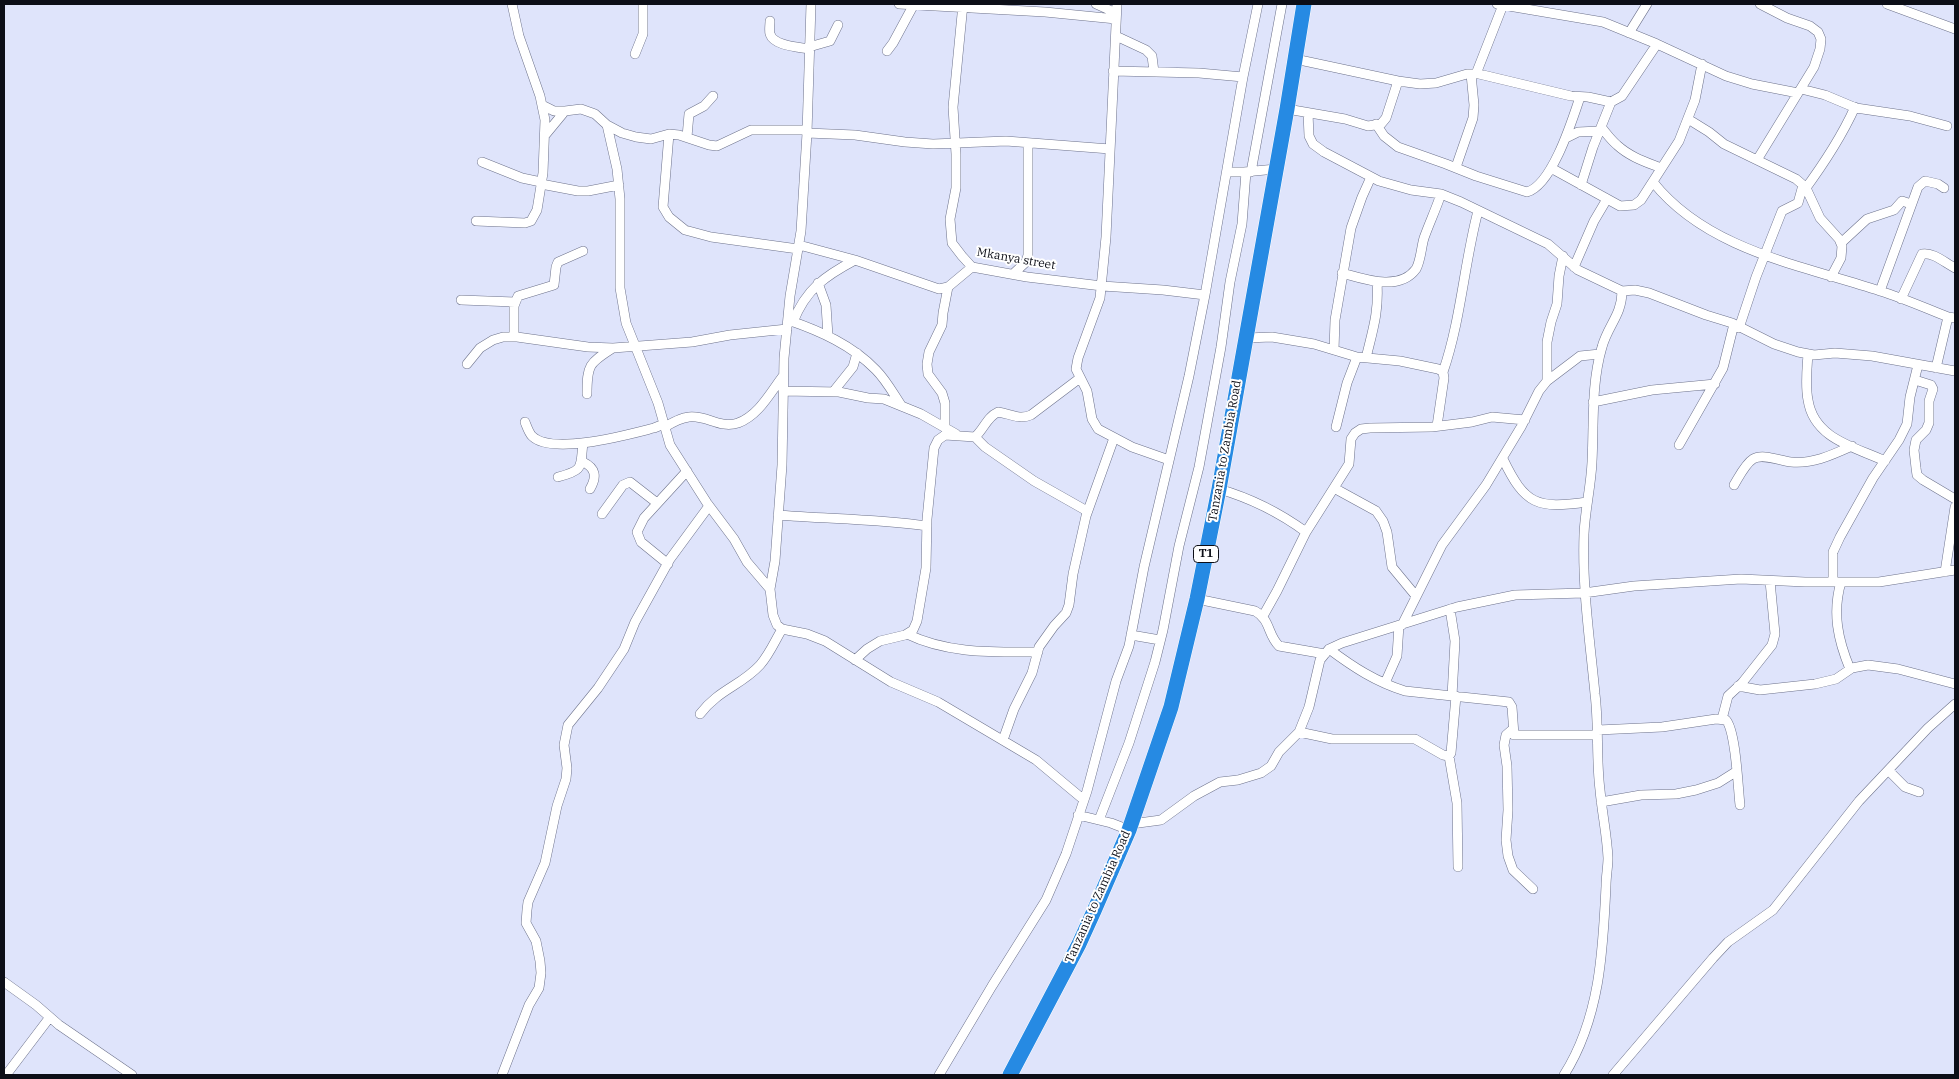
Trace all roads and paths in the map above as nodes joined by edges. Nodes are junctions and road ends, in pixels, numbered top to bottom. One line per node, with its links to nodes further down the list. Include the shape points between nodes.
1 (512, 4): 37 (street)
2 (643, 4): 25 (street, via 643,34)
3 (810, 4): 23 (street)
4 (899, 4): 12 (street)
5 (1096, 4): 16 (street)
6 (1258, 4): 31 (street)
7 (1282, 4): 62 (street)
8 (1304, 4): 26 (highway, Tanzania to Zambia Road / T1)
9 (1500, 4): 15 (street); 30 (street)
10 (1647, 4): 20 (street)
11 (1887, 4): 19 (street)
12 (916, 5): 14 (street); 24 (street)
13 (1765, 5): 33 (street, via 1810,26 1821,39 1814,67)
14 (963, 6): 16 (street, via 1045,12); 52 (street, Mkanya street, via 953,107)
15 (1515, 6): 20 (street, via 1603,22)
16 (1117, 12): 21 (street)
17 (770, 21): 23 (street, via 772,38)
18 (838, 25): 23 (street, via 830,41)
19 (1955, 30)
20 (1630, 33): 22 (street)
21 (1116, 36): 28 (street); 29 (street, via 1146,50 1152,56)
22 (1657, 44): 27 (street); 36 (street, via 1622,96)
23 (809, 48): 47 (street)
24 (887, 51)
25 (635, 54)
26 (1295, 59): 32 (street); 39 (highway, Tanzania to Zambia Road / T1)
27 (1702, 64): 33 (street, via 1752,84); 42 (street)
28 (1113, 70): 29 (street); 54 (street)
29 (1154, 72): 31 (street)
30 (1473, 74): 32 (street, via 1452,77 1436,84); 35 (street); 57 (street, via 1473,118)
31 (1243, 77): 61 (street)
32 (1398, 81): 43 (street, via 1386,118 1381,124)
33 (1799, 91): 38 (street, via 1825,95); 55 (street)
34 (713, 96): 50 (street, via 704,106 689,114)
35 (1580, 97): 36 (street); 51 (street)
36 (1611, 102): 46 (street)
37 (542, 105): 40 (street, via 554,111); 49 (street)
38 (1855, 107): 45 (street); 69 (street, via 1829,155)
39 (1287, 109): 41 (street); 60 (highway, Tanzania to Zambia Road / T1)
40 (564, 111): 44 (street, via 581,109 595,114); 49 (street)
41 (1308, 113): 43 (street, via 1345,118 1368,126); 63 (street, via 1309,136 1313,144)
42 (1688, 119): 55 (street, via 1724,144); 59 (street, via 1679,141)
43 (1376, 124): 57 (street, via 1384,136 1398,147)
44 (607, 125): 48 (street, via 636,137 651,139); 66 (street)
45 (1947, 126)
46 (1600, 129): 51 (street, via 1578,132); 59 (street, via 1627,153); 67 (street)
47 (807, 132): 50 (street, via 751,130 717,146); 52 (street, via 915,143); 76 (street)
48 (669, 134): 50 (street); 76 (street, via 663,207 677,225 711,237)
49 (545, 135): 65 (street)
50 (687, 137)
51 (1566, 138): 58 (street)
52 (955, 143): 53 (street); 81 (street, Mkanya street, via 956,188 950,232 952,243)
53 (1028, 143): 54 (street); 85 (street, via 1028,255 1026,262)
54 (1110, 149): 89 (street)
55 (1757, 160): 69 (street, via 1796,179)
56 (482, 162): 65 (street)
57 (1456, 168): 58 (street, via 1527,192 1539,186)
58 (1551, 168): 67 (street)
59 (1661, 168): 64 (street)
60 (1276, 169): 62 (street); 102 (highway, Tanzania to Zambia Road / T1)
61 (1227, 172): 62 (street); 93 (street)
62 (1249, 172): 172 (street, via 1199,467)
63 (1371, 177): 70 (street, via 1411,190); 84 (street, via 1351,228)
64 (1653, 182): 71 (street, via 1634,205 1620,206); 78 (street, via 1666,199 1686,216 1726,240)
65 (541, 183): 66 (street, via 578,192); 74 (street, via 537,210 531,221 515,224)
66 (619, 185): 103 (street, via 620,288 626,323)
67 (1581, 185): 71 (street)
68 (1944, 188): 72 (street, via 1925,181 1918,187)
69 (1804, 190): 75 (street, via 1820,218); 78 (street, via 1798,203 1782,211)
70 (1441, 194): 73 (street); 87 (street, via 1415,269 1406,277)
71 (1607, 199): 82 (street)
72 (1911, 204): 75 (street, via 1902,201 1894,210 1867,218); 92 (street)
73 (1478, 211): 79 (street, via 1548,244); 114 (street)
74 (476, 221)
75 (1841, 243): 86 (street, via 1842,258)
76 (798, 247): 80 (street); 98 (street)
77 (583, 251): 96 (street, via 558,262 554,285 518,296)
78 (1765, 254): 86 (street); 99 (street)
79 (1563, 256): 82 (street); 118 (street, via 1557,304 1547,342)
80 (855, 260): 88 (street); 90 (street, via 939,288)
81 (972, 267): 85 (street, Mkanya street); 90 (street)
82 (1574, 267): 91 (street)
83 (1955, 268): 94 (street, via 1934,256 1922,254)
84 (1342, 273): 87 (street); 105 (street)
85 (1013, 274): 89 (street, Mkanya street)
86 (1831, 277): 92 (street)
87 (1377, 282): 109 (street, via 1377,312)
88 (818, 283): 98 (street); 100 (street, via 826,305)
89 (1102, 286): 93 (street, Mkanya street); 116 (street, via 1078,358 1076,369)
90 (948, 287): 129 (street, via 942,325 927,364 928,374 945,403)
91 (1622, 291): 99 (street, via 1649,293); 107 (street, via 1618,316)
92 (1880, 291): 94 (street)
93 (1205, 296): 138 (street)
94 (1901, 299): 97 (street)
95 (461, 300): 96 (street)
96 (515, 302): 101 (street)
97 (1952, 317): 112 (street)
98 (789, 324): 100 (street); 103 (street, via 692,342); 115 (street)
99 (1737, 326): 108 (street, via 1774,344); 119 (street)
100 (828, 336): 106 (street)
101 (514, 337): 104 (street); 110 (street, via 493,340 480,348)
102 (1246, 338): 105 (street, via 1272,337); 146 (highway, Tanzania to Zambia Road / T1)
103 (634, 345): 104 (street); 127 (street)
104 (613, 348): 122 (street, via 590,365)
105 (1334, 350): 109 (street)
106 (857, 353): 121 (street, via 853,367); 124 (street, via 877,371)
107 (1600, 354): 118 (street, via 1580,356); 123 (street)
108 (1808, 354): 111 (street, via 1872,356); 136 (street, via 1806,390 1811,414 1828,435)
109 (1362, 357): 114 (street, via 1400,361); 130 (street, via 1347,383)
110 (467, 364)
111 (1918, 365): 112 (street); 117 (street)
112 (1936, 368): 113 (street)
113 (1955, 371)
114 (1443, 372): 128 (street)
115 (783, 376): 120 (street); 127 (street, via 759,409 740,423 727,425 691,416)
116 (1080, 378): 132 (street, via 1024,418 998,412 992,415); 133 (street, via 1087,391 1092,419 1098,429)
117 (1914, 380): 139 (street, via 1907,424); 147 (street, via 1931,385 1933,389 1929,401 1929,423 1916,440 1914,450 1918,475)
118 (1547, 381): 125 (street)
119 (1715, 384): 123 (street, via 1652,390); 135 (street)
120 (783, 391): 121 (street); 154 (street)
121 (833, 392): 124 (street, via 884,399)
122 (587, 394)
123 (1594, 402): 148 (street)
124 (901, 405): 129 (street)
125 (1524, 420): 128 (street, via 1492,417); 137 (street)
126 (525, 422): 134 (street, via 532,436 538,440)
127 (664, 426): 134 (street); 141 (street, via 670,445)
128 (1437, 426): 144 (street, via 1361,429 1351,439 1349,464)
129 (945, 427): 131 (street)
130 (1336, 427)
131 (957, 436): 132 (street); 155 (street, via 945,435 934,448)
132 (975, 437): 152 (street, via 1034,481)
133 (1114, 438): 138 (street); 152 (street)
134 (583, 443): 140 (street)
135 (1679, 445)
136 (1852, 446): 139 (street); 143 (street, via 1811,462 1757,457)
137 (1503, 459): 148 (street, via 1522,491 1536,502 1553,506); 164 (street, via 1442,545)
138 (1169, 460): 171 (street)
139 (1886, 461): 161 (street, via 1833,552)
140 (583, 462): 142 (street, via 575,471); 145 (street, via 595,474)
141 (687, 471): 149 (street); 150 (street)
142 (558, 477)
143 (1734, 485)
144 (1334, 488): 156 (street); 164 (street, via 1376,511 1387,532 1392,567)
145 (590, 489)
146 (1219, 489): 156 (street, via 1252,501); 165 (highway, Tanzania to Zambia Road / T1)
147 (1955, 499)
148 (1587, 502): 163 (street)
149 (657, 503): 153 (street, via 630,482); 157 (street, via 644,518 637,535)
150 (709, 506): 157 (street); 162 (street, via 747,562)
151 (1955, 507): 159 (street)
152 (1087, 511): 173 (street, via 1069,605)
153 (602, 514)
154 (778, 515): 155 (street, via 880,520); 162 (street)
155 (927, 526): 170 (street, via 926,568 917,621)
156 (1306, 532): 167 (street)
157 (668, 564): 204 (street, via 624,648 602,683 568,725 564,745 566,779 545,864 527,910 526,923 536,941 540,961 539,988 529,1005)
158 (1955, 570): 159 (street)
159 (1945, 572): 161 (street, via 1879,582)
160 (1770, 581): 161 (street); 163 (street, via 1740,579 1634,586); 179 (street, via 1775,634 1772,645)
161 (1837, 582): 176 (street, via 1837,629)
162 (770, 589): 169 (street, via 772,615)
163 (1584, 593): 166 (street, via 1515,595); 186 (street)
164 (1416, 596): 168 (street)
165 (1197, 599): 167 (street, via 1254,611); 197 (highway, Tanzania to Zambia Road / T1, via 1171,707)
166 (1450, 609): 168 (street); 180 (street, via 1455,641)
167 (1263, 616): 174 (street, via 1279,646)
168 (1401, 625): 174 (street, via 1342,642); 177 (street, via 1397,656)
169 (782, 629): 175 (street, via 825,641); 182 (street, via 759,666 718,694)
170 (907, 634): 173 (street, via 940,647); 175 (street, via 880,641)
171 (1131, 635): 172 (street); 192 (street)
172 (1160, 640): 196 (street, via 1129,743)
173 (1038, 652): 187 (street)
174 (1327, 652): 177 (street); 185 (street, via 1320,660 1309,707)
175 (855, 660): 187 (street, via 891,682 938,702)
176 (1850, 669): 178 (street, via 1868,665 1898,669); 179 (street, via 1836,679 1815,684 1760,690)
177 (1385, 683): 180 (street, via 1405,691)
178 (1955, 684)
179 (1738, 686): 183 (street, via 1728,696)
180 (1454, 696): 184 (street, via 1509,702); 188 (street)
181 (1955, 704): 190 (street)
182 (700, 714)
183 (1722, 719): 186 (street); 189 (street, via 1730,725)
184 (1513, 729): 186 (street, via 1516,736); 199 (street, via 1506,735 1504,745 1508,810 1506,840 1513,870)
185 (1299, 732): 188 (street, via 1332,739 1415,739); 197 (street, via 1279,752 1271,766 1261,773 1220,782 1161,820)
186 (1598, 732): 193 (street)
187 (1003, 740): 192 (street, via 1036,760)
188 (1449, 756): 198 (street, via 1457,803)
189 (1736, 771): 193 (street, via 1718,783 1696,790); 194 (street)
190 (1889, 771): 191 (street, via 1905,787); 208 (street, via 1838,826 1772,910 1728,942)
191 (1919, 792)
192 (1084, 800): 195 (street)
193 (1601, 802): 207 (street, via 1608,859 1605,923 1596,995 1587,1030)
194 (1740, 805)
195 (1078, 816): 196 (street); 205 (street, via 1046,900)
196 (1099, 820): 197 (street)
197 (1130, 827): 206 (highway, Tanzania to Zambia Road / T1, via 1079,944)
198 (1458, 867)
199 (1533, 889)
200 (4, 982): 201 (street)
201 (50, 1017): 202 (street); 203 (street)
202 (6, 1075)
203 (132, 1075)
204 (502, 1075)
205 (939, 1075)
206 (1010, 1075)
207 (1564, 1075)
208 (1613, 1075)

